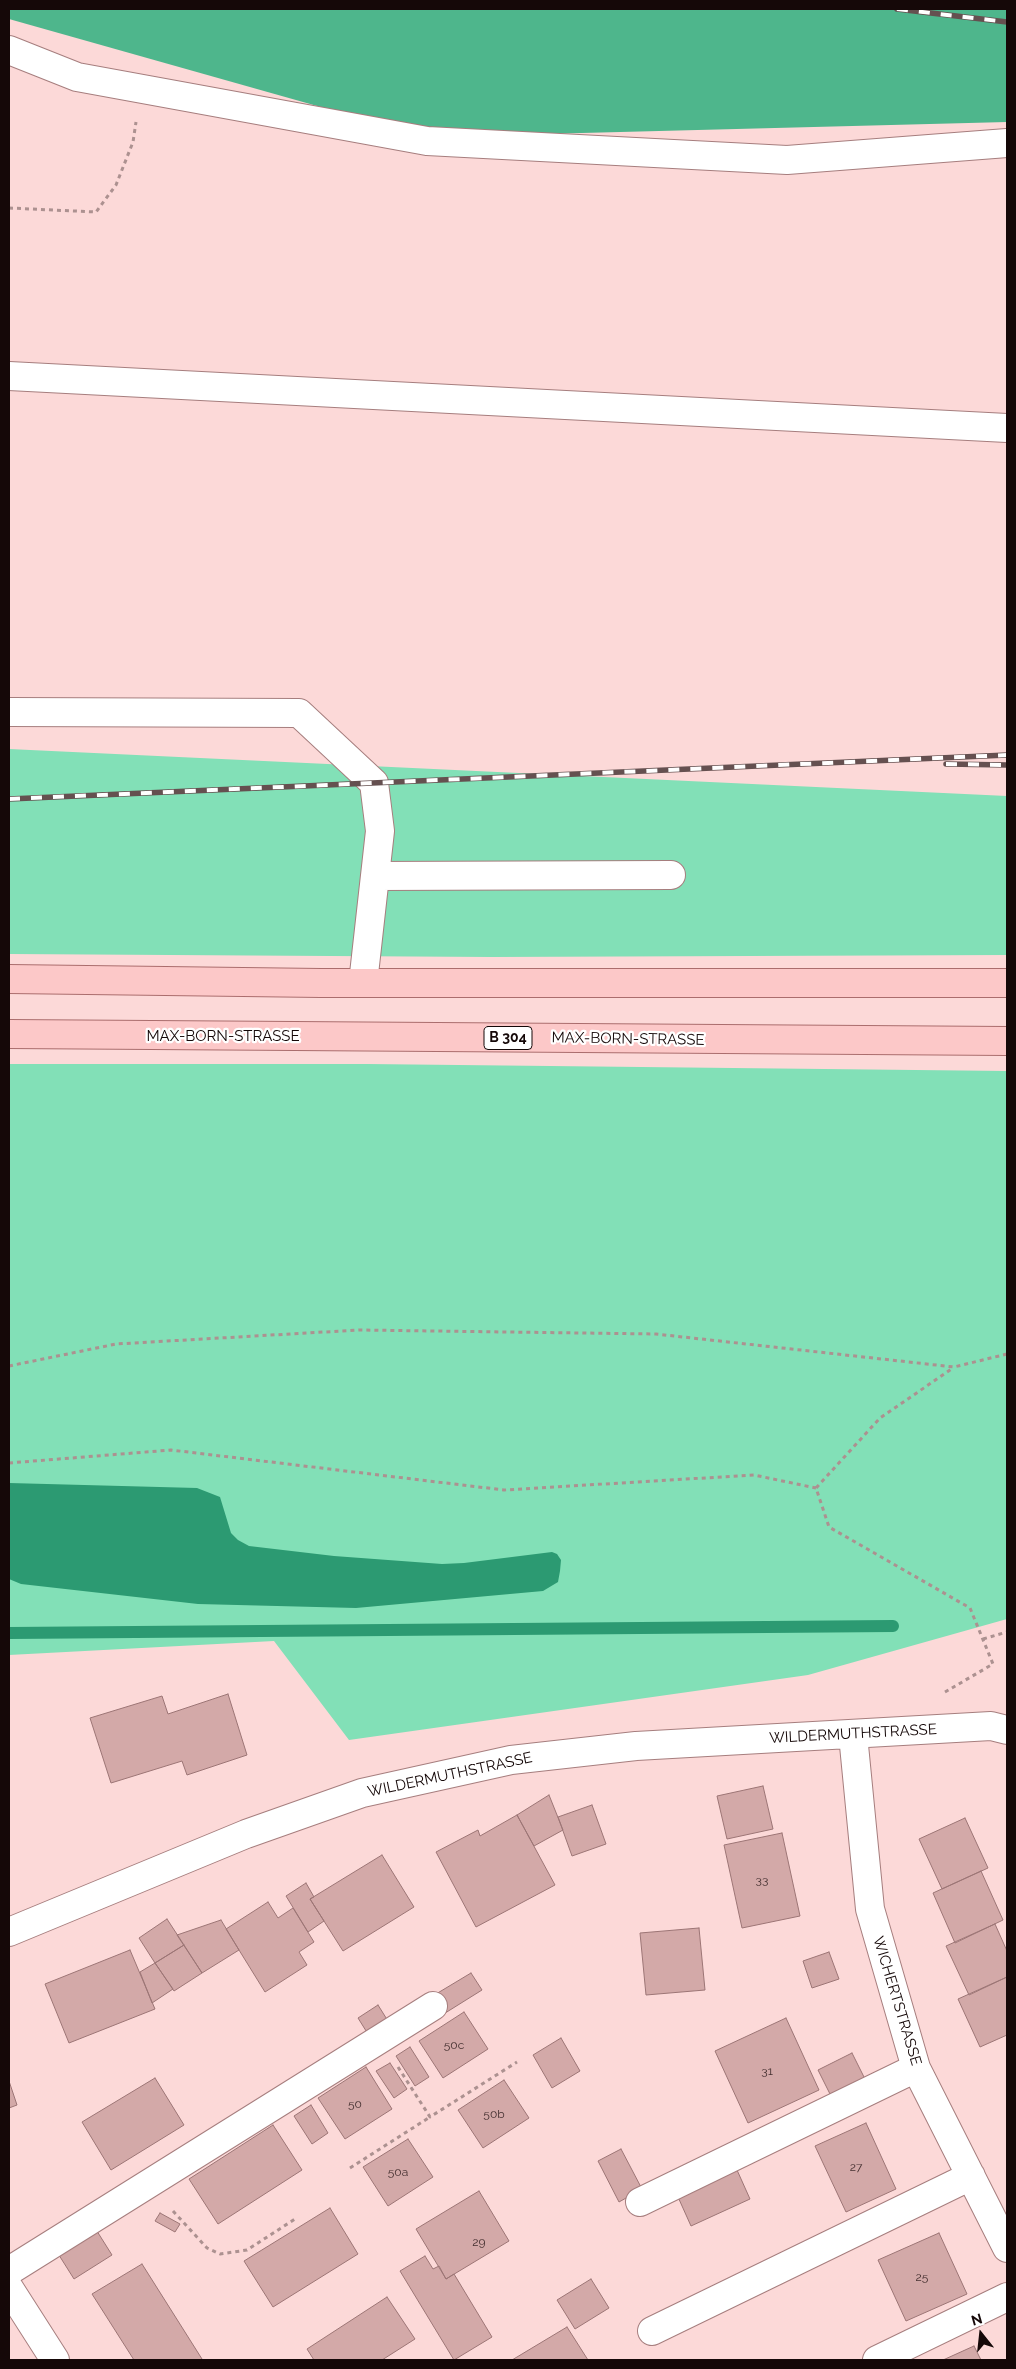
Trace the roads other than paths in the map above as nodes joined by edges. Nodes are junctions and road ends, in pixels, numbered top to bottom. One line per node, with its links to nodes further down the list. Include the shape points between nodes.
1 (9, 50): 2 (street, via 77,77 427,141 787,160)
2 (1007, 142)
3 (9, 376): 4 (street)
4 (1007, 428)
5 (9, 712): 7 (street, via 299,713 374,782 380,832)
6 (670, 875): 7 (street)
7 (375, 876): 9 (street)
8 (9, 979): 9 (main road)
9 (363, 983): 10 (main road)
10 (1007, 983)
11 (9, 1034): 12 (main road, MAX-BORN-STRASSE / B 304)
12 (1007, 1041)
13 (1007, 1730): 14 (street, WILDERMUTHSTRASSE, via 991,1726)
14 (853, 1735): 15 (street, WILDERMUTHSTRASSE, via 636,1746 511,1760 362,1793 246,1834); 17 (street, WICHERTSTRASSE, via 870,1909)
15 (9, 1932)
16 (433, 2006): 21 (street)
17 (916, 2068): 18 (street, WICHERTSTRASSE); 19 (street)
18 (971, 2176): 20 (street, WICHERTSTRASSE); 24 (street)
19 (640, 2202)
20 (1007, 2248)
21 (9, 2271)
22 (9, 2288): 25 (street)
23 (1007, 2297): 26 (street)
24 (652, 2331)
25 (55, 2360)
26 (877, 2360)

